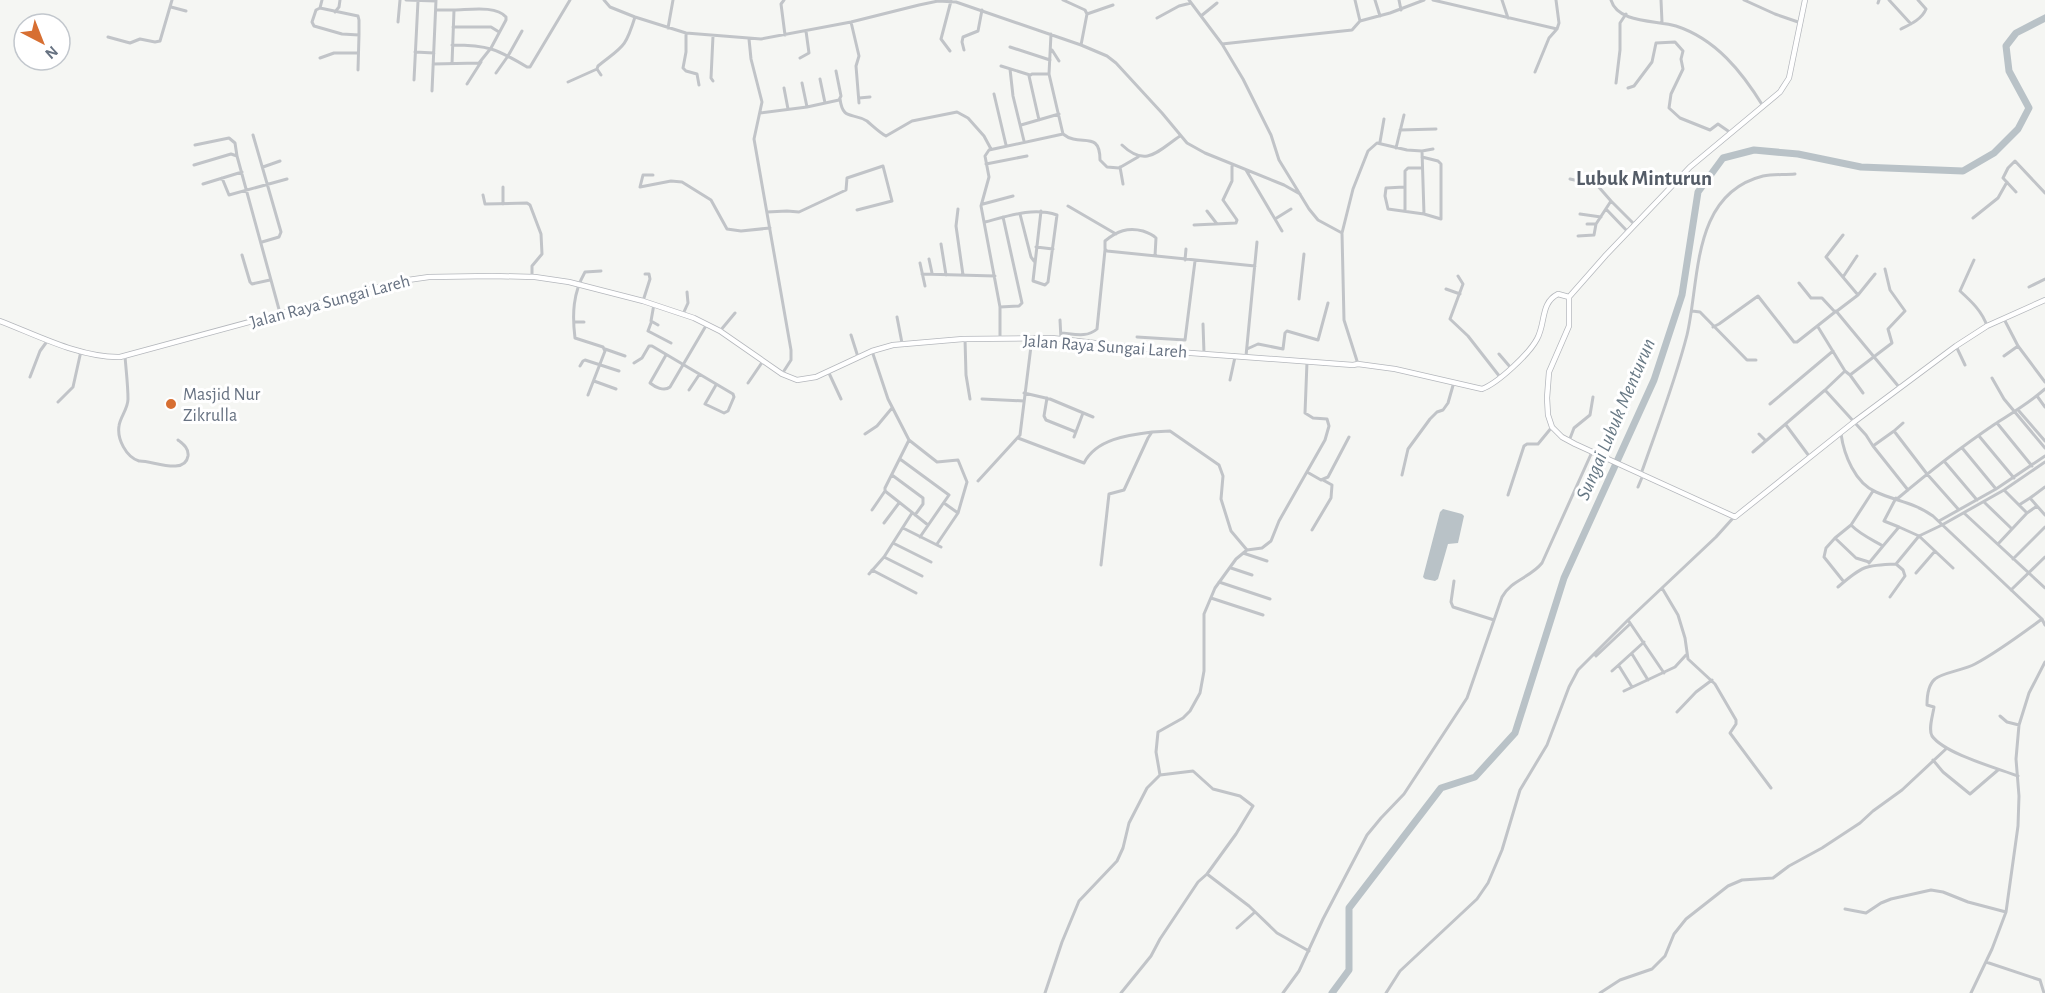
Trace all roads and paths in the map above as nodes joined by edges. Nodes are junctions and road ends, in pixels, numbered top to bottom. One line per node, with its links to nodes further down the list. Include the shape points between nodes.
1 (172, 0): 32 (street)
2 (322, 0): 33 (street)
3 (340, 0): 39 (street)
4 (400, 0): 48 (street)
5 (406, 0): 23 (street)
6 (570, 0): 79 (street, via 531,66)
7 (604, 0): 44 (street, via 610,7)
8 (673, 0): 54 (street)
9 (784, 0): 63 (street)
10 (1063, 0): 40 (street)
11 (1355, 0): 47 (street)
12 (1375, 0): 43 (street)
13 (1399, 0): 37 (street)
14 (1433, 0): 29 (street)
15 (1502, 0): 46 (street)
16 (1556, 0): 55 (street)
17 (1611, 0): 41 (street, via 1615,8)
18 (1661, 0): 50 (street)
19 (1744, 0): 51 (street)
20 (1805, 0): 51 (street)
21 (1889, 0): 52 (street)
22 (1918, 0): 52 (street, via 1926,9)
23 (418, 1): 24 (street); 75 (street)
24 (436, 1): 34 (street)
25 (938, 1): 26 (street); 49 (street)
26 (951, 1): 36 (street); 74 (street, via 941,39)
27 (1190, 1): 42 (street); 45 (street)
28 (1422, 1): 37 (street)
29 (1449, 2): 46 (street)
30 (1217, 3): 42 (street)
31 (1113, 5): 40 (street)
32 (171, 7): 38 (street); 65 (street, via 160,41 140,39 130,43)
33 (320, 8): 39 (street); 62 (street, via 315,10 314,26)
34 (436, 9): 35 (street); 77 (street)
35 (454, 10): 53 (street); 59 (street, via 502,12 506,20)
36 (982, 10): 61 (street); 73 (street, via 978,31 962,38)
37 (1401, 10): 43 (street)
38 (186, 11)
39 (334, 12): 62 (street, via 358,17)
40 (1087, 14): 69 (street)
41 (1626, 14): 50 (street); 103 (street, via 1620,22)
42 (1201, 16): 67 (street)
43 (1380, 16): 47 (street)
44 (635, 17): 54 (street); 89 (street, via 626,43)
45 (1157, 18)
46 (1508, 18): 55 (street)
47 (1360, 21): 67 (street, via 1352,30)
48 (398, 22)
49 (851, 22): 58 (street); 110 (street, via 859,56 859,101)
50 (1662, 23): 113 (street, via 1707,41 1743,75)
51 (1801, 23): 113 (street, via 1789,78)
52 (1911, 24): 56 (street)
53 (453, 27): 59 (street, via 491,27); 68 (street)
54 (668, 28): 60 (street)
55 (1557, 29): 93 (street, via 1549,38)
56 (1901, 29)
57 (522, 31): 79 (street)
58 (806, 31): 63 (street); 78 (street)
59 (499, 32): 71 (street)
60 (686, 33): 64 (street); 105 (street, via 683,68 697,74)
61 (1051, 34): 69 (street); 72 (street)
62 (359, 35): 76 (street)
63 (785, 35): 66 (street)
64 (712, 36): 66 (street); 100 (street)
65 (108, 37)
66 (749, 39): 116 (street, via 761,93)
67 (1222, 44): 164 (street)
68 (452, 45): 71 (street); 87 (street)
69 (1081, 45): 127 (street, via 1116,63)
70 (1010, 47): 83 (street)
71 (491, 48): 79 (street); 84 (street)
72 (1051, 49): 83 (street); 85 (street)
73 (964, 50)
74 (950, 51)
75 (416, 52): 77 (street); 98 (street)
76 (358, 53): 80 (street, via 334,53); 91 (street)
77 (434, 53): 86 (street)
78 (809, 54): 81 (street); 82 (street)
79 (508, 56): 94 (street)
80 (320, 58)
81 (800, 58)
82 (811, 59)
83 (1050, 60): 95 (street)
84 (482, 61): 87 (street); 104 (street)
85 (1059, 62)
86 (433, 64): 87 (street); 108 (street)
87 (452, 64)
88 (1000, 66): 90 (street)
89 (597, 69): 96 (street); 101 (street)
90 (1010, 69): 97 (street); 121 (street)
91 (358, 70)
92 (836, 70): 111 (street)
93 (1535, 72)
94 (496, 73)
95 (1049, 74): 97 (street); 117 (street)
96 (601, 75)
97 (1029, 75): 120 (street)
98 (414, 80)
99 (820, 80): 112 (street)
100 (713, 81)
101 (568, 82)
102 (802, 83): 114 (street)
103 (1616, 83)
104 (467, 84)
105 (699, 85)
106 (784, 88): 115 (street)
107 (1628, 88): 125 (street, via 1634,86 1652,62 1656,43 1675,42 1683,51 1683,69 1669,108 1683,120 1710,129 1718,124)
108 (432, 91)
109 (994, 94): 131 (street)
110 (870, 98)
111 (840, 99): 112 (street); 134 (street, via 845,113 864,120 886,136 920,118 959,113 978,129)
112 (825, 103): 114 (street)
113 (1763, 106): 125 (street)
114 (807, 107): 115 (street)
115 (788, 109): 116 (street)
116 (760, 113): 178 (street, via 754,139)
117 (1059, 114): 120 (street); 124 (street)
118 (1404, 115): 123 (street)
119 (1384, 119): 129 (street)
120 (1038, 120): 121 (street)
121 (1021, 125): 128 (street)
122 (1436, 129): 123 (street)
123 (1400, 130): 133 (street)
124 (1063, 134): 128 (street); 146 (street, via 1075,141 1097,143 1104,165)
125 (1731, 134): 191 (street, via 1690,167)
126 (253, 135): 145 (street)
127 (1180, 136): 139 (street, via 1153,154); 143 (street, via 1186,144)
128 (1024, 141): 131 (street)
129 (1380, 142): 133 (street); 194 (street, via 1368,152)
130 (195, 145): 137 (street, via 229,138 235,143)
131 (1006, 145): 134 (street)
132 (1122, 145): 139 (street)
133 (1396, 148): 136 (street)
134 (991, 149): 142 (street, via 985,156)
135 (1433, 149): 136 (street)
136 (1422, 151): 140 (street)
137 (237, 156): 144 (street, via 231,154); 149 (street)
138 (1027, 156): 142 (street)
139 (1138, 157): 146 (street)
140 (1422, 157): 147 (street); 180 (street, via 1440,162 1441,166 1442,217)
141 (280, 161): 145 (street)
142 (986, 164): 169 (street, via 989,177)
143 (1232, 164): 148 (street); 187 (street, via 1232,181 1223,200 1237,221)
144 (194, 165)
145 (263, 167): 158 (street)
146 (1120, 167): 156 (street)
147 (1422, 168): 160 (street, via 1406,170); 180 (street)
148 (1245, 169): 164 (street); 185 (street)
149 (242, 172): 152 (street); 161 (street)
150 (1795, 174): 246 (street, via 1763,176 1741,186 1723,201 1700,246)
151 (653, 175): 192 (street, via 644,175 640,187 682,182 711,200 730,230)
152 (222, 178): 157 (street); 161 (street, via 228,195)
153 (287, 179): 158 (street)
154 (1570, 179): 167 (street, via 1597,185)
155 (2007, 182): 162 (street); 163 (street, via 2003,177 2016,161); 184 (street, via 1998,198)
156 (1123, 183)
157 (203, 184)
158 (267, 184): 161 (street); 199 (street, via 281,234)
159 (503, 188): 168 (street)
160 (1404, 188): 177 (street); 177 (street, via 1385,191 1388,209)
161 (247, 190): 199 (street)
162 (2016, 192)
163 (2045, 192)
164 (1300, 194): 194 (street, via 1318,220)
165 (483, 195): 168 (street, via 485,204)
166 (1013, 196): 169 (street)
167 (1611, 201): 173 (street); 191 (street)
168 (503, 204): 227 (street, via 527,203 531,207 542,247 541,257 532,266)
169 (982, 204): 186 (street)
170 (1068, 206): 196 (street)
171 (958, 209): 224 (street, via 956,226)
172 (1291, 209): 185 (street)
173 (1606, 209): 183 (street); 195 (street)
174 (857, 210): 178 (street, via 892,201 883,166 847,178 846,190 799,212)
175 (1041, 211): 179 (street); 202 (street); 203 (street, via 1057,215)
176 (1207, 211): 187 (street)
177 (1405, 211): 180 (street)
178 (767, 212): 192 (street)
179 (1020, 214): 182 (street); 213 (street)
180 (1424, 214)
181 (1580, 214): 183 (street)
182 (1003, 217): 186 (street); 245 (street, via 1022,303)
183 (1600, 217): 189 (street)
184 (1973, 218)
185 (1275, 219): 193 (street)
186 (985, 222): 225 (street)
187 (1218, 224): 190 (street)
188 (1587, 224): 189 (street)
189 (1596, 224): 198 (street, via 1593,236)
190 (1194, 225)
191 (1635, 225): 195 (street)
192 (770, 228): 304 (street, via 791,350 791,360)
193 (1282, 231)
194 (1342, 232): 296 (street, via 1344,320)
195 (1628, 232): 239 (street)
196 (1116, 234): 205 (street, via 1105,241); 208 (street, via 1133,228 1153,234)
197 (1843, 235): 228 (street, via 1826,256)
198 (1578, 236)
199 (262, 242): 230 (street)
200 (1257, 242): 216 (street)
201 (941, 244): 223 (street)
202 (1036, 247): 203 (street); 213 (street)
203 (1053, 249): 213 (street, via 1047,285 1033,282)
204 (1186, 249): 211 (street)
205 (1105, 250): 208 (street); 266 (street, via 1098,329 1089,334)
206 (1304, 254): 240 (street)
207 (242, 255): 230 (street, via 252,284)
208 (1155, 256): 211 (street)
209 (1857, 256): 228 (street)
210 (928, 259): 219 (street)
211 (1185, 260): 214 (street)
212 (1974, 260): 262 (street, via 1960,291 1976,306)
213 (1034, 261)
214 (1195, 261): 216 (street); 267 (street, via 1185,340)
215 (920, 262): 221 (street)
216 (1255, 266): 277 (street)
217 (1885, 269): 290 (street, via 1890,290 1905,311 1888,329 1892,343)
218 (601, 271): 231 (street, via 586,271)
219 (932, 273): 221 (street); 223 (street)
220 (645, 274): 242 (street, via 650,279)
221 (922, 274): 233 (street)
222 (1875, 274): 238 (street)
223 (946, 275): 224 (street)
224 (963, 275): 225 (street)
225 (995, 276): 245 (street)
226 (1458, 276): 237 (street, via 1463,283)
227 (532, 277): 231 (street, Jalan Raya Sungai Lareh); 249 (street, Jalan Raya Sungai Lareh, via 416,278)
228 (1843, 277): 238 (street)
229 (2045, 279): 234 (street)
230 (270, 280): 249 (street)
231 (578, 284): 242 (street, Jalan Raya Sungai Lareh); 255 (street)
232 (1799, 284): 247 (street, via 1811,298 1823,298)
233 (925, 286)
234 (2029, 287)
235 (1446, 289): 237 (street)
236 (687, 292): 250 (street, via 688,303)
237 (1460, 294): 308 (street, via 1450,319)
238 (1858, 295): 247 (street)
239 (1569, 297): 300 (street, Jalan Raya Sungai Lareh, via 1558,294 1548,302 1536,341); 342 (street, via 1569,326 1547,379)
240 (1299, 300)
241 (2045, 300): 252 (street)
242 (643, 301): 244 (street, Jalan Raya Sungai Lareh)
243 (1328, 303): 277 (street, via 1318,340 1287,331 1283,349 1258,344)
244 (654, 304): 250 (street, Jalan Raya Sungai Lareh); 257 (street)
245 (1000, 307): 270 (street)
246 (1692, 311): 263 (street, via 1700,312); 370 (street)
247 (1836, 311): 261 (street); 290 (street)
248 (735, 313): 264 (street)
249 (280, 314): 285 (street, Jalan Raya Sungai Lareh)
250 (682, 314): 258 (street, Jalan Raya Sungai Lareh)
251 (897, 317): 273 (street)
252 (2003, 318): 262 (street); 275 (street)
253 (1060, 320): 266 (street)
254 (0, 321): 271 (street, Jalan Raya Sungai Lareh)
255 (574, 322): 256 (street); 276 (street, via 577,339)
256 (584, 322)
257 (651, 322): 260 (street); 272 (street, via 648,331)
258 (707, 324): 264 (street, Jalan Raya Sungai Lareh); 297 (street)
259 (1203, 324): 281 (street)
260 (658, 325)
261 (1817, 326): 263 (street, via 1795,342 1758,296); 280 (street)
262 (1987, 326): 274 (street)
263 (1713, 327): 291 (street, via 1747,360)
264 (720, 331): 292 (street, Jalan Raya Sungai Lareh)
265 (851, 335): 289 (street)
266 (1061, 336): 268 (street, Jalan Raya Sungai Lareh); 281 (street, Jalan Raya Sungai Lareh)
267 (1137, 337)
268 (1032, 338): 270 (street, Jalan Raya Sungai Lareh); 321 (street)
269 (964, 339): 270 (street, Jalan Raya Sungai Lareh); 273 (street, Jalan Raya Sungai Lareh); 328 (street)
270 (1000, 339)
271 (48, 340): 278 (street, Jalan Raya Sungai Lareh); 307 (street)
272 (671, 343)
273 (902, 343): 279 (street, Jalan Raya Sungai Lareh)
274 (1956, 346): 298 (street); 316 (street)
275 (2018, 346): 288 (street); 313 (street)
276 (605, 349): 286 (street); 295 (street)
277 (1247, 349): 287 (street)
278 (81, 351): 285 (street, Jalan Raya Sungai Lareh, via 105,357); 331 (street, via 74,387)
279 (872, 351): 289 (street, Jalan Raya Sungai Lareh); 334 (street)
280 (1833, 351): 303 (street); 332 (street)
281 (1204, 353): 284 (street, Jalan Raya Sungai Lareh)
282 (1499, 354): 300 (street)
283 (666, 355): 294 (street, via 650,346); 297 (street); 297 (street, via 651,384 668,388)
284 (1236, 355): 287 (street, Jalan Raya Sungai Lareh); 310 (street)
285 (125, 356): 353 (street, via 129,402 119,426 126,452 139,461 178,466 188,455)
286 (625, 356)
287 (1246, 356): 293 (street, Jalan Raya Sungai Lareh)
288 (2004, 356)
289 (858, 357): 302 (street, Jalan Raya Sungai Lareh)
290 (1875, 357): 306 (street); 316 (street)
291 (1756, 360)
292 (763, 361): 304 (street, Jalan Raya Sungai Lareh); 314 (street)
293 (1307, 362): 296 (street, Jalan Raya Sungai Lareh); 369 (street, via 1305,413 1329,422 1325,440)
294 (634, 363)
295 (600, 364): 299 (street, via 584,360); 301 (street); 311 (street)
296 (1358, 364): 312 (street, Jalan Raya Sungai Lareh)
297 (683, 365): 305 (street)
298 (1965, 365)
299 (580, 366)
300 (1511, 368): 308 (street, Jalan Raya Sungai Lareh)
301 (619, 371)
302 (828, 371): 304 (street, Jalan Raya Sungai Lareh, via 803,381); 327 (street)
303 (1845, 371): 306 (street); 320 (street)
304 (782, 374)
305 (699, 375): 315 (street); 319 (street)
306 (1850, 375): 322 (street)
307 (30, 377)
308 (1500, 377): 312 (street, Jalan Raya Sungai Lareh, via 1482,389)
309 (1992, 378): 335 (street, via 2004,399)
310 (1230, 380)
311 (594, 381): 317 (street); 323 (street)
312 (1454, 382): 373 (street, via 1448,403 1430,419 1408,450)
313 (2045, 382)
314 (748, 383)
315 (716, 385): 315 (street, via 734,396 724,413 705,404)
316 (1899, 387): 338 (street)
317 (616, 389)
318 (2045, 389): 324 (street)
319 (689, 390)
320 (1826, 390): 338 (street); 341 (street)
321 (1024, 393): 326 (street); 330 (street)
322 (1863, 393)
323 (588, 395)
324 (2037, 396): 333 (street); 335 (street)
325 (1593, 397): 356 (street, via 1590,415 1574,428)
326 (1047, 398): 336 (street); 344 (street, via 1046,420)
327 (842, 399)
328 (970, 399)
329 (982, 399): 330 (street)
330 (1024, 401): 351 (street)
331 (58, 402)
332 (1770, 404)
333 (2045, 407)
334 (892, 408): 347 (street); 354 (street)
335 (2017, 411): 340 (street); 357 (street); 360 (street)
336 (1083, 413): 337 (street); 344 (street)
337 (1092, 417)
338 (1854, 422): 346 (street); 358 (street)
339 (1903, 423): 343 (street)
340 (1997, 423): 349 (street); 368 (street)
341 (1786, 425): 355 (street); 363 (street)
342 (1552, 427): 356 (street); 384 (street, via 1538,444 1524,446)
343 (1894, 431): 358 (street); 371 (street)
344 (1076, 432): 352 (street)
345 (1152, 432): 351 (street, via 1123,436 1092,451 1084,463); 420 (street, via 1170,431 1219,465 1223,476 1221,499 1231,531); 428 (street, via 1124,490 1108,497)
346 (1841, 432): 363 (street); 383 (street, via 1849,462)
347 (865, 434)
348 (1759, 434): 355 (street)
349 (1979, 436): 359 (street); 374 (street)
350 (1349, 437): 375 (street)
351 (1018, 438): 376 (street)
352 (1074, 438)
353 (178, 440)
354 (909, 440): 365 (street); 395 (street, via 938,462 959,461 967,482)
355 (1765, 440): 362 (street)
356 (1569, 441): 361 (street)
357 (2045, 441)
358 (1874, 446): 380 (street)
359 (1962, 448): 366 (street); 379 (street)
360 (2045, 448)
361 (1595, 452): 370 (street); 448 (street, via 1542,563 1510,586)
362 (1753, 452)
363 (1809, 456): 400 (street)
364 (2045, 456): 368 (street)
365 (900, 459): 372 (street); 390 (street, via 948,493)
366 (1944, 461): 371 (street); 387 (street)
367 (2045, 462): 381 (street)
368 (2032, 466): 374 (street)
369 (1307, 472): 375 (street); 420 (street, via 1271,542)
370 (1642, 474): 377 (street); 400 (street)
371 (1927, 474): 380 (street); 394 (street)
372 (892, 475): 382 (street); 398 (street, via 923,498)
373 (1401, 475)
374 (2014, 478): 379 (street)
375 (1323, 480): 410 (street, via 1332,485 1332,495)
376 (978, 481)
377 (1638, 487)
378 (2045, 487): 386 (street)
379 (1996, 489): 387 (street)
380 (1908, 490): 385 (street)
381 (2004, 490): 389 (street); 391 (street)
382 (885, 491): 388 (street); 393 (street)
383 (1873, 491): 385 (street); 404 (street)
384 (1508, 495)
385 (1897, 498): 401 (street, via 1924,509); 406 (street, via 1884,522)
386 (2030, 498): 391 (street); 392 (street)
387 (1977, 500): 394 (street)
388 (899, 502): 398 (street); 402 (street)
389 (1984, 502): 396 (street); 409 (street)
390 (944, 503): 395 (street); 403 (street)
391 (2018, 505): 397 (street)
392 (2037, 506): 397 (street); 399 (street)
393 (872, 510)
394 (1959, 510): 401 (street)
395 (958, 513): 415 (street)
396 (1964, 513): 405 (street); 416 (street)
397 (2027, 513): 409 (street)
398 (914, 514): 403 (street); 408 (street)
399 (2045, 515)
400 (1734, 517): 439 (street)
401 (1939, 521): 405 (street)
402 (884, 523)
403 (928, 525): 412 (street)
404 (1851, 525): 413 (street); 417 (street)
405 (1942, 525): 411 (street); 441 (street)
406 (1899, 527): 411 (street); 417 (street)
407 (2045, 527): 423 (street)
408 (903, 528): 412 (street); 414 (street)
409 (2013, 529): 416 (street)
410 (1312, 530)
411 (1919, 536): 419 (street); 427 (street)
412 (920, 537): 415 (street)
413 (1835, 538): 426 (street, via 1856,558); 437 (street, via 1824,557)
414 (893, 543): 421 (street); 425 (street)
415 (937, 544): 418 (street)
416 (1998, 544): 423 (street)
417 (1883, 546): 426 (street)
418 (941, 547)
419 (1935, 551): 430 (street); 431 (street)
420 (1245, 552): 424 (street); 429 (street)
421 (884, 557): 434 (street); 442 (street, via 871,572)
422 (2045, 557): 432 (street)
423 (2013, 559): 432 (street)
424 (1267, 561)
425 (931, 562)
426 (1869, 564): 427 (street); 437 (street)
427 (1896, 564): 443 (street, via 1905,576)
428 (1101, 565)
429 (1230, 568): 433 (street); 436 (street)
430 (1953, 568)
431 (1916, 573)
432 (2028, 573): 440 (street); 441 (street)
433 (1252, 575)
434 (922, 576)
435 (1454, 581): 448 (street, via 1453,607)
436 (1219, 582): 444 (street); 445 (street)
437 (1844, 582): 438 (street)
438 (1838, 587)
439 (1662, 588): 449 (street); 454 (street, via 1678,615)
440 (2045, 588)
441 (2011, 590): 447 (street)
442 (916, 593)
443 (1890, 597)
444 (1211, 598): 446 (street); 470 (street, via 1204,614 1200,693 1183,718 1158,732)
445 (1270, 599)
446 (1263, 615)
447 (2042, 619): 451 (street); 467 (street, via 1984,659 1966,669 1942,674 1932,683 1927,705 1934,707 1931,733)
448 (1494, 620): 478 (street, via 1467,698 1404,794 1367,836)
449 (1628, 620): 450 (street); 483 (street, via 1574,675 1547,745 1520,790 1502,850 1484,891 1400,971)
450 (1630, 624): 452 (street); 455 (street)
451 (2045, 625)
452 (1644, 642): 453 (street); 459 (street)
453 (1632, 653): 457 (street); 460 (street)
454 (1686, 655): 459 (street); 461 (street)
455 (1596, 656)
456 (2045, 662): 466 (street)
457 (1619, 666): 458 (street); 462 (street)
458 (1612, 671)
459 (1664, 673): 460 (street)
460 (1648, 680): 462 (street)
461 (1712, 680): 464 (street); 472 (street, via 1736,720 1730,733)
462 (1632, 687): 463 (street)
463 (1624, 690)
464 (1677, 712)
465 (2000, 716): 466 (street)
466 (2019, 725): 471 (street)
467 (1947, 748): 468 (street); 469 (street)
468 (1933, 760): 469 (street, via 1969,794); 484 (street, via 1860,823 1777,876 1728,885 1686,920 1674,934 1665,956 1652,969 1620,980)
469 (1999, 769): 471 (street)
470 (1160, 774): 473 (street, via 1193,771 1213,789 1240,796 1253,806); 480 (street, via 1147,788 1129,823 1117,861 1079,901)
471 (2018, 776): 476 (street, via 2018,826)
472 (1771, 788)
473 (1207, 874): 475 (street); 481 (street)
474 (1845, 909): 476 (street, via 1866,913 1891,899 1931,890)
475 (1256, 912): 477 (street); 478 (street, via 1276,933)
476 (2006, 912): 479 (street)
477 (1237, 928)
478 (1309, 951): 482 (street)
479 (1986, 962): 485 (street); 486 (street, via 2036,978 2042,982)
480 (1045, 993)
481 (1121, 993)
482 (1283, 993)
483 (1386, 993)
484 (1600, 993)
485 (1971, 993)
486 (2044, 993)

